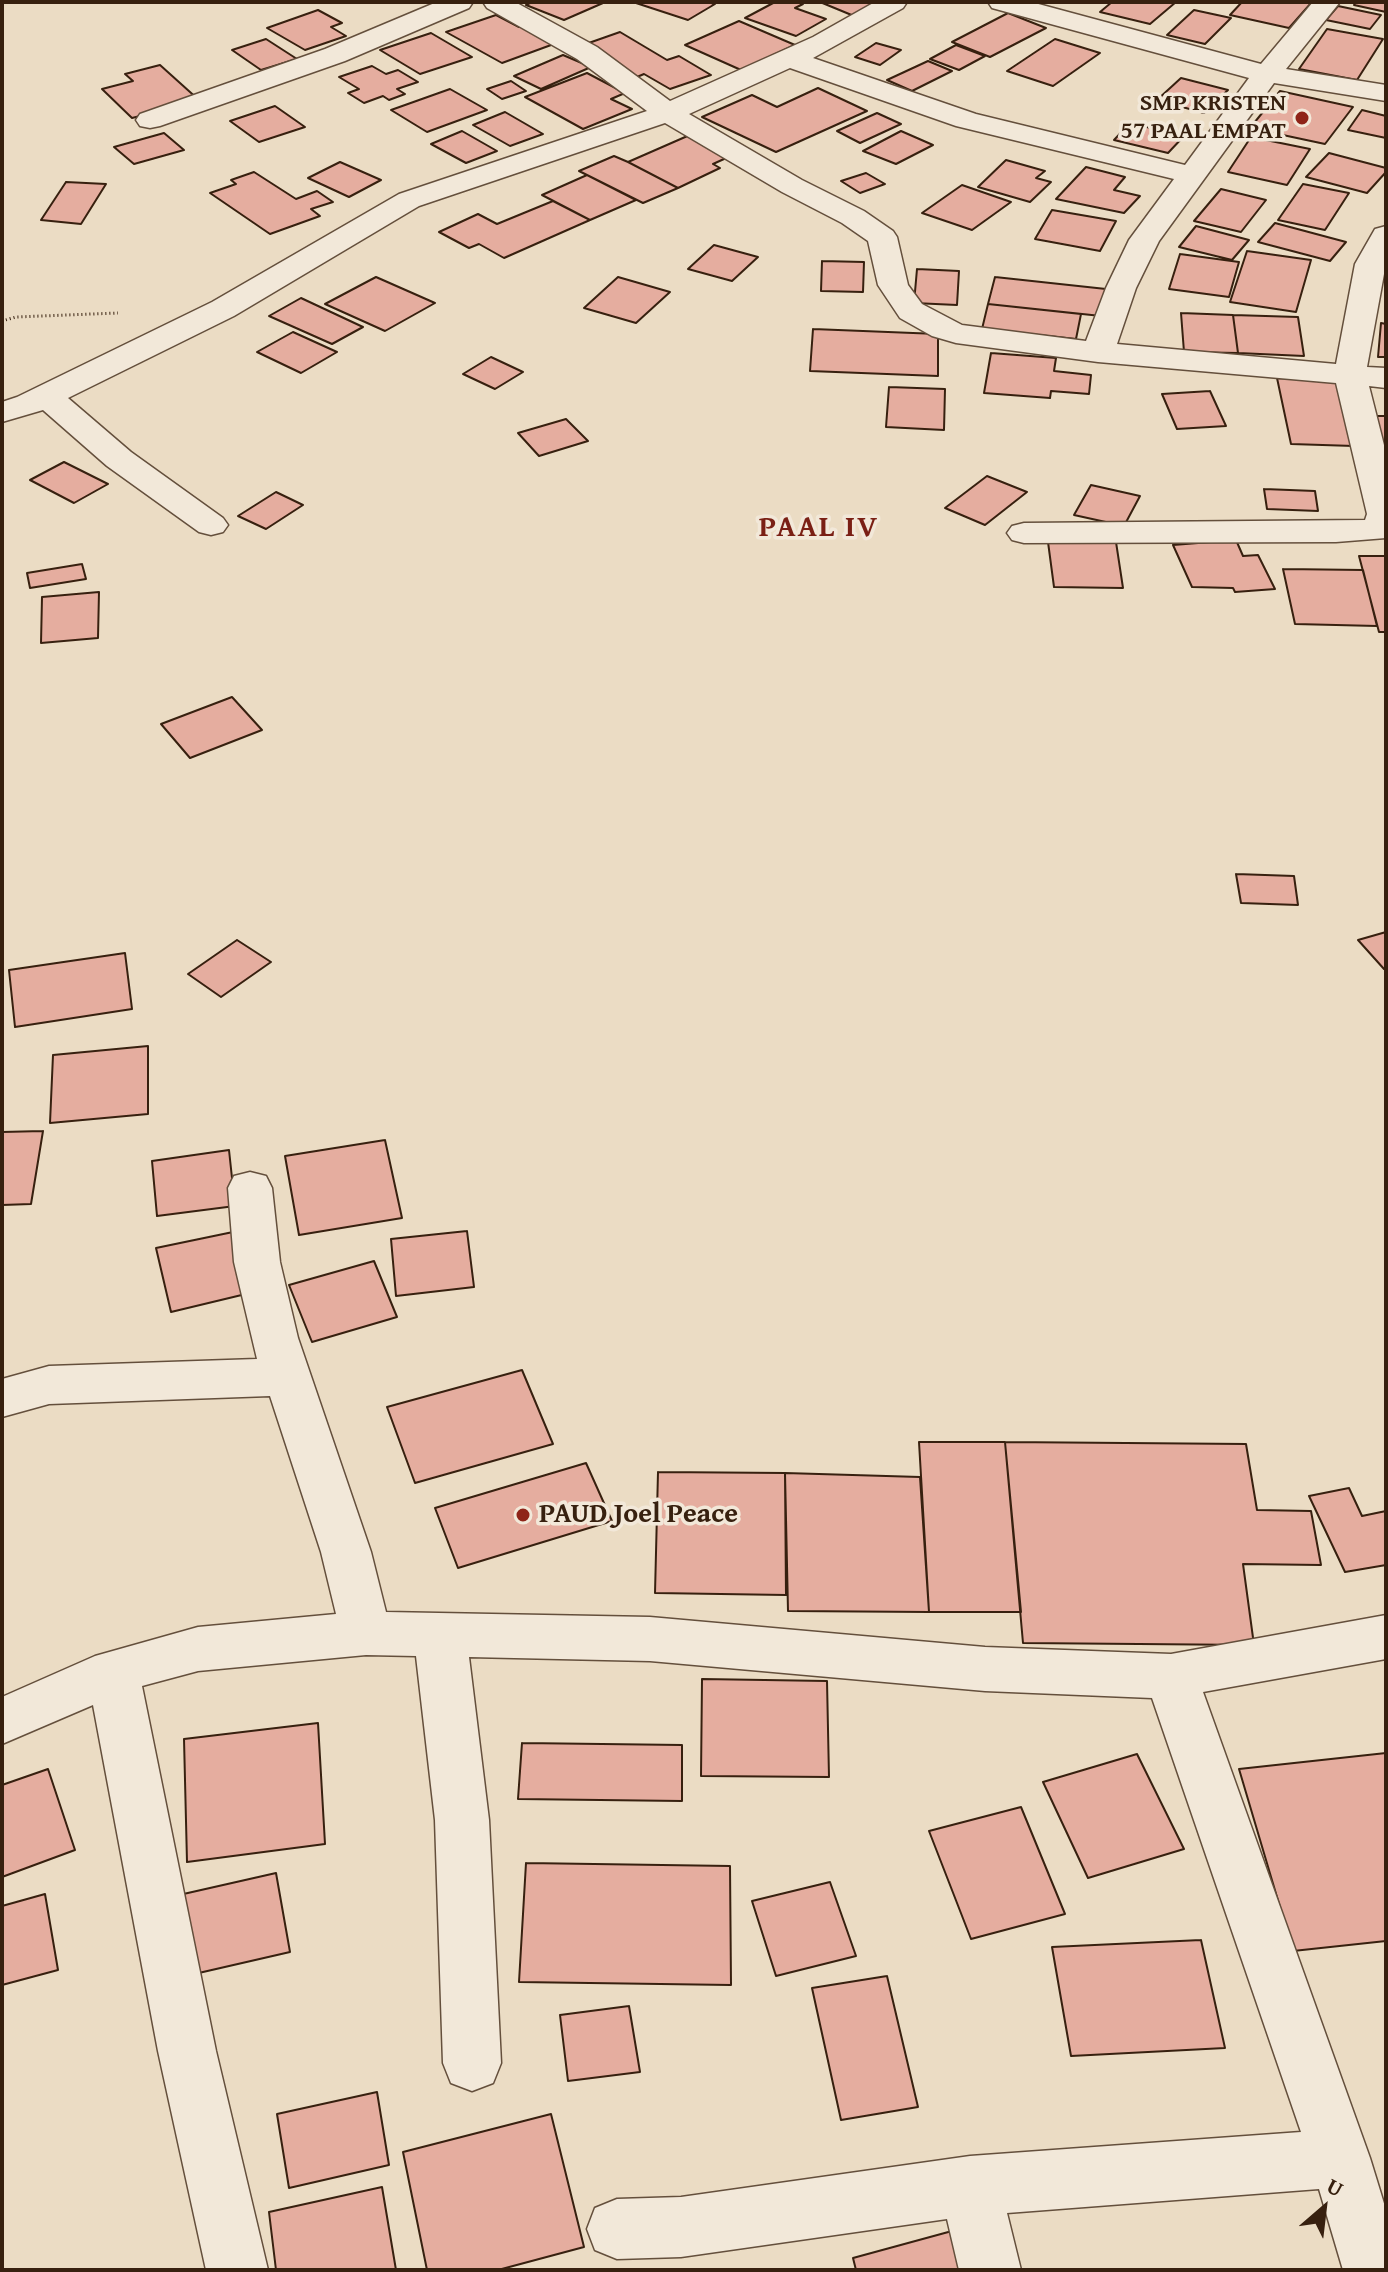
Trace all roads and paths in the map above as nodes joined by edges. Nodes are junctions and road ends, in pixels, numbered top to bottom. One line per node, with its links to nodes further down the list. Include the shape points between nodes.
1 (460, 2): 10 (street, via 335,55)
2 (496, 2): 9 (street, via 587,53)
3 (894, 2): 6 (street)
4 (1001, 2): 7 (street)
5 (1327, 2): 7 (street)
6 (788, 58): 9 (street); 11 (street, via 966,120)
7 (1267, 74): 8 (street); 11 (street)
8 (1386, 93)
9 (668, 113): 13 (street, via 882,237 893,285 911,311 931,324 956,334); 16 (street, via 409,200 223,309)
10 (150, 120)
11 (1191, 175): 13 (street, via 1144,240)
12 (1386, 235): 14 (street, via 1370,264)
13 (1098, 352): 14 (street)
14 (1350, 374): 15 (street); 18 (street)
15 (1386, 378)
16 (46, 396): 17 (street); 19 (street, via 119,459)
17 (2, 412)
18 (1385, 514): 20 (street, via 1380,529 1355,531)
19 (211, 525)
20 (1024, 533)
21 (250, 1188): 22 (street, via 257,1262)
22 (286, 1377): 23 (street, via 49,1385); 24 (street, via 346,1552)
23 (2, 1398)
24 (366, 1633): 25 (street); 27 (street, via 198,1649)
25 (440, 1635): 28 (street, via 650,1639 985,1669); 30 (street, via 462,1820)
26 (1386, 1637): 28 (street)
27 (113, 1672): 29 (street); 34 (street, via 187,2051)
28 (1171, 1676): 31 (street)
29 (2, 1721)
30 (472, 2063)
31 (1340, 2158): 32 (street); 36 (street)
32 (970, 2186): 33 (street, via 681,2227); 35 (street)
33 (617, 2229)
34 (237, 2270)
35 (990, 2270)
36 (1374, 2270)

